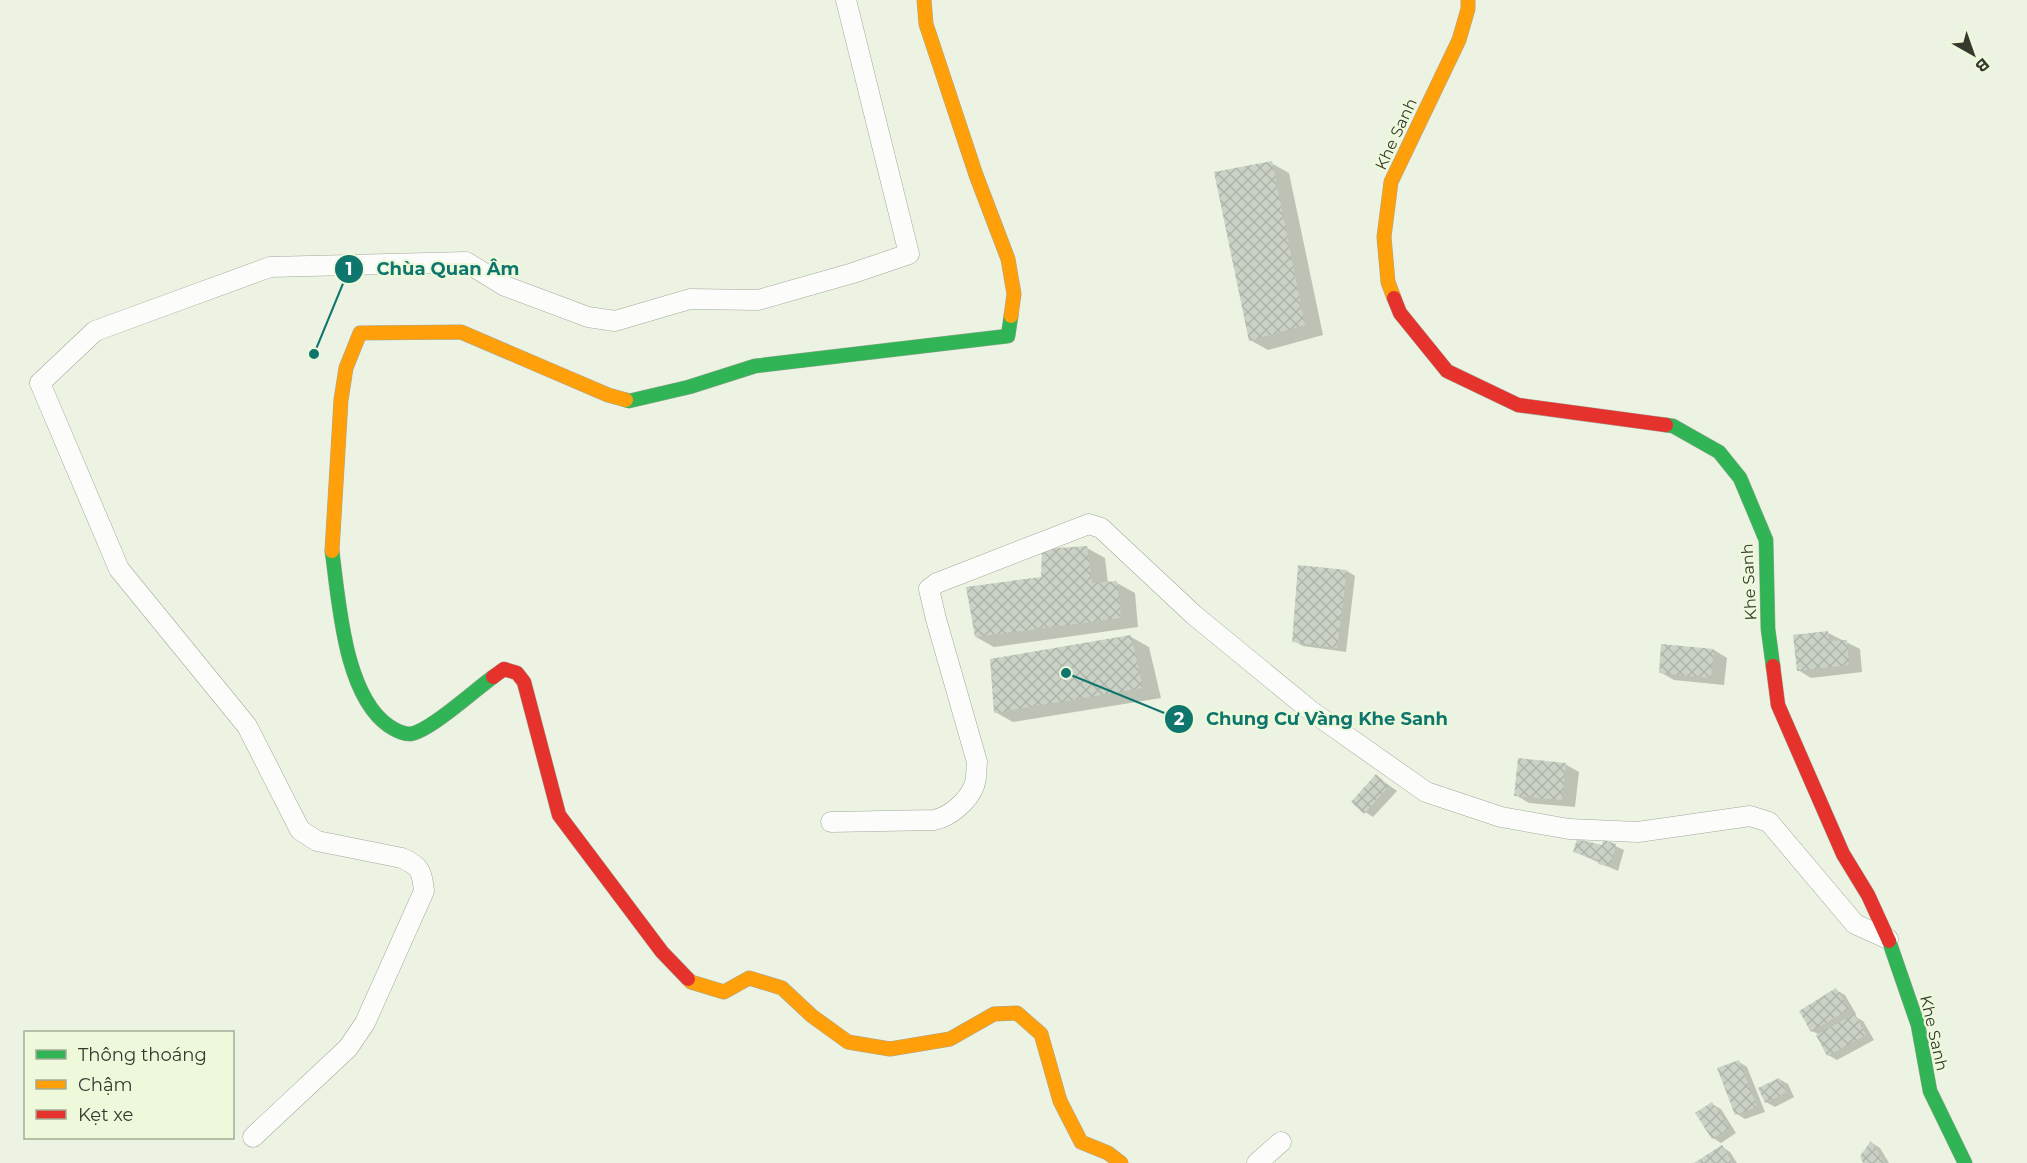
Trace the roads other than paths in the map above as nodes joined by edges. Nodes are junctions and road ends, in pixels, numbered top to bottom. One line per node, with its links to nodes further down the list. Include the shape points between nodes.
1 (846, 0): 6 (street, via 909,254 758,300 690,299 615,321 588,317 505,286 466,262 270,267 95,332 40,383 119,568 247,726 300,830 317,841 402,858 414,863 423,874 424,891 365,1023 348,1048)
2 (924, 0): 8 (main road, via 926,24 1008,258 1014,294 1008,336 755,366 629,401 461,332 360,333 346,368 341,400 331,544 342,625 357,685 380,720 396,731 411,734 439,720 504,669 517,673 532,708 559,815 662,952 691,982 724,992 750,978 782,988 848,1042 890,1049 950,1039 994,1014 1017,1013 1041,1034 1060,1101 1081,1142)
3 (1468, 0): 5 (main road, Khe Sanh, via 1459,40 1391,182 1384,237 1388,282 1400,313 1447,371 1518,405 1673,426 1719,452 1740,478 1766,540 1768,629 1778,705 1843,854)
4 (831, 822): 5 (street, via 934,820 950,814 969,794 976,779 977,762 930,589 1089,524 1101,528 1194,615 1311,711 1426,792 1501,817 1569,829 1638,832 1750,816 1769,822 1855,924)
5 (1888, 939): 10 (main road, Khe Sanh, via 1918,1025 1930,1091)
6 (253, 1137)
7 (1281, 1142): 9 (street)
8 (1121, 1163)
9 (1257, 1163)
10 (1965, 1163)

